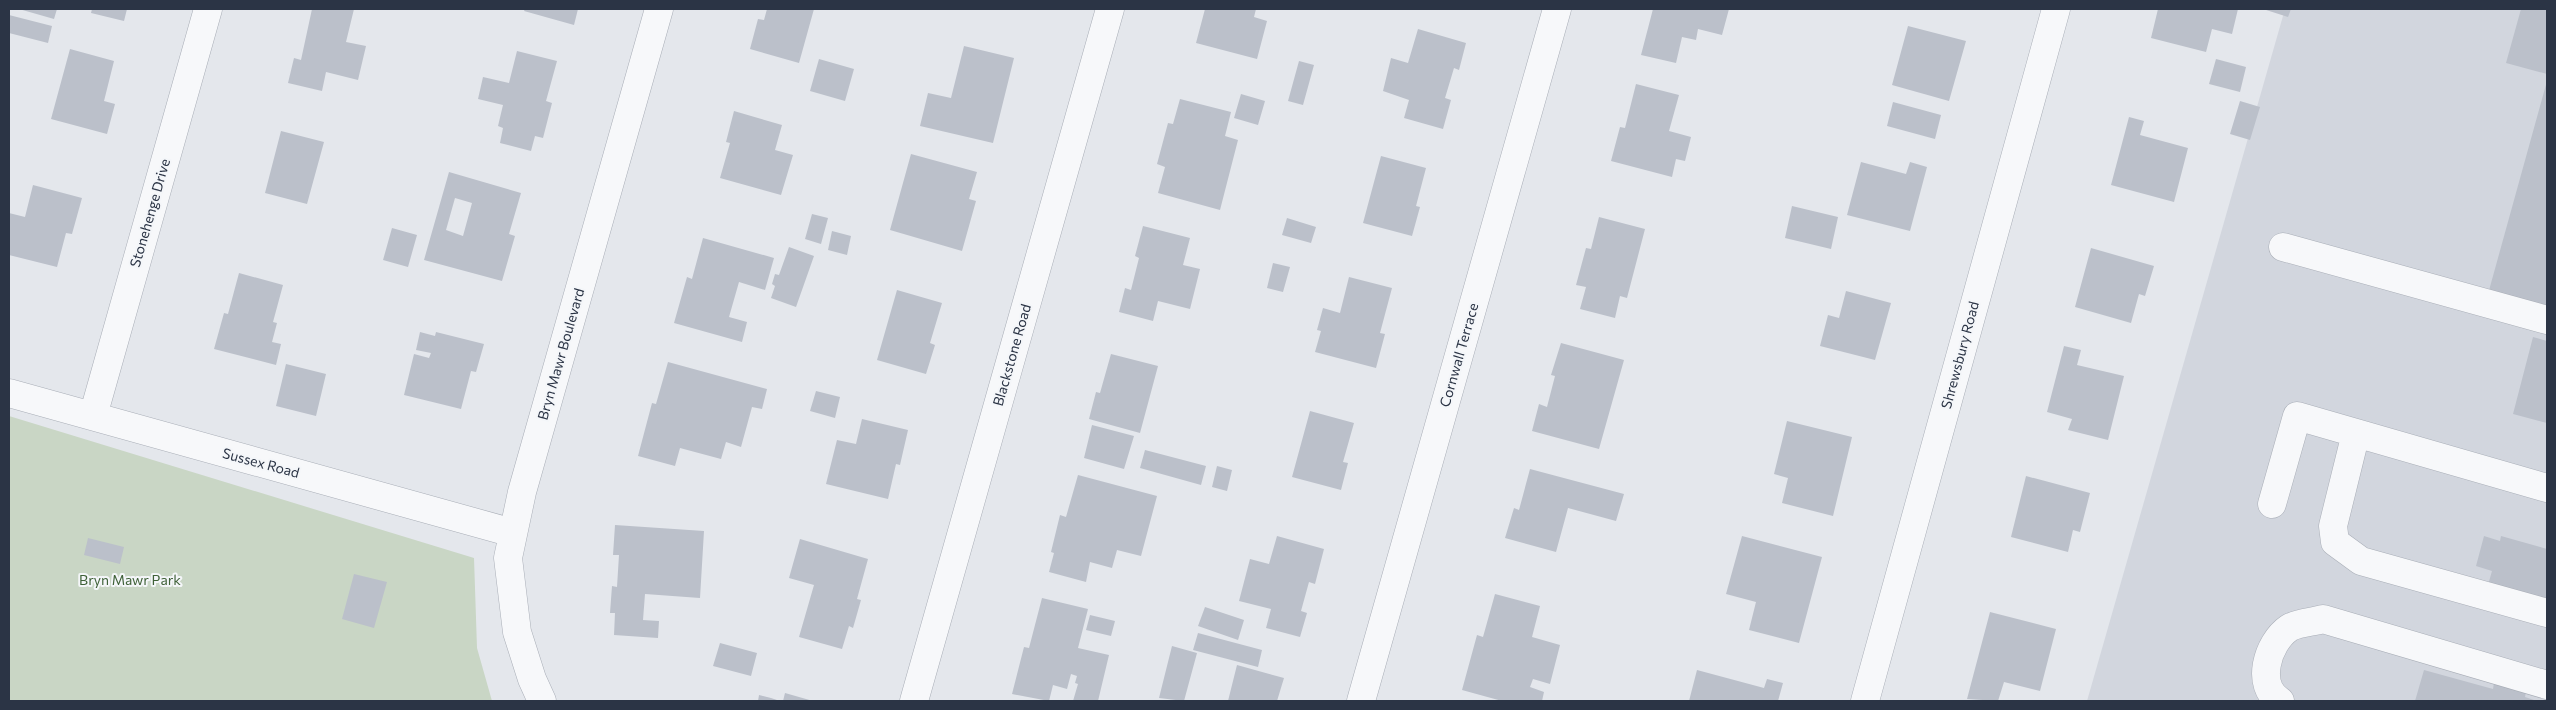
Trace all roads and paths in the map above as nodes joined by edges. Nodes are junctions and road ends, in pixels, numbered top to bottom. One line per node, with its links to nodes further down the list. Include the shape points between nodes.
1 (208, 9): 9 (street, Stonehenge Drive)
2 (659, 9): 13 (street, Bryn Mawr Boulevard)
3 (1110, 9): 17 (street, Blackstone Road)
4 (1557, 9): 18 (street, Cornwall Terrace)
5 (2056, 9): 19 (street, Shrewsbury Road)
6 (2283, 247): 7 (street)
7 (2547, 320)
8 (9, 393): 9 (street, Sussex Road)
9 (93, 416): 13 (street, Sussex Road)
10 (2356, 433): 11 (street); 12 (street, via 2297,416); 14 (street, via 2333,526 2335,542 2361,560)
11 (2547, 488)
12 (2272, 504)
13 (513, 533): 16 (street, Bryn Mawr Boulevard, via 508,558 517,632)
14 (2547, 613)
15 (2547, 685): 20 (street, via 2323,619 2289,628 2273,646 2265,674 2272,696)
16 (542, 701)
17 (914, 701)
18 (1361, 701)
19 (1865, 701)
20 (2280, 701)

